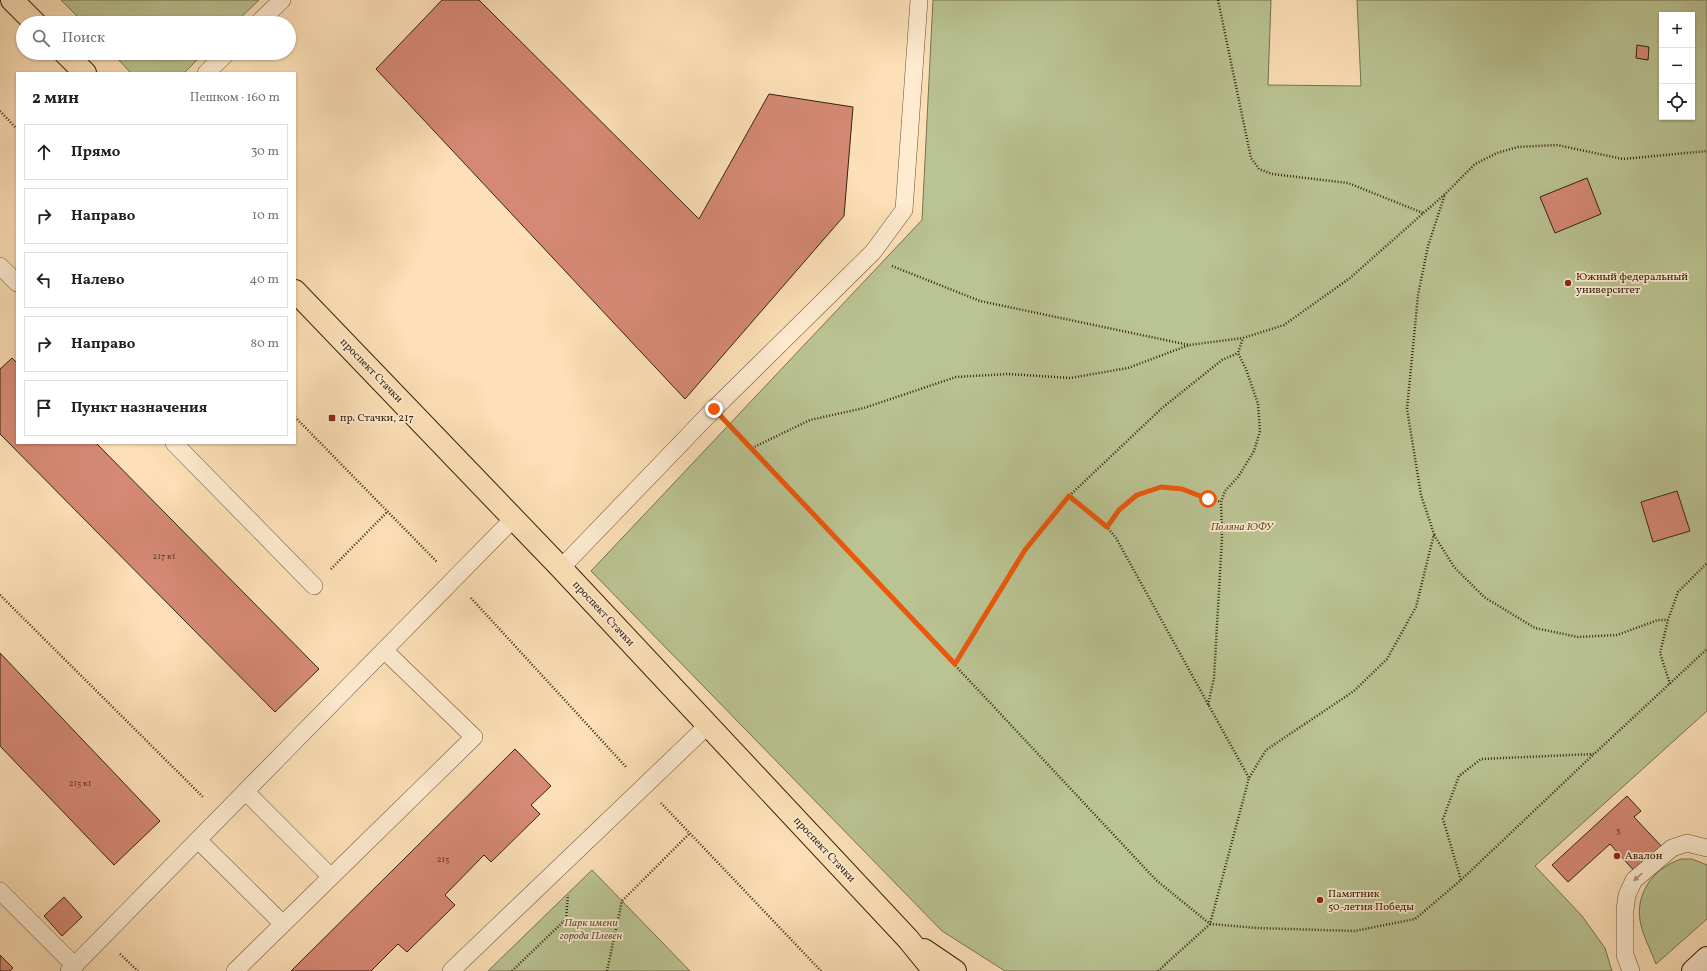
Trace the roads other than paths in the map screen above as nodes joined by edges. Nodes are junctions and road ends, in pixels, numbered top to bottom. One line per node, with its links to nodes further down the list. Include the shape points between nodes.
1 (12, 0): 4 (main road)
2 (282, 0): 5 (lane)
3 (919, 0): 15 (lane, via 904,210 874,252 714,409)
4 (28, 16)
5 (265, 16)
6 (72, 60): 8 (main road)
7 (220, 60): 9 (lane)
8 (84, 72)
9 (207, 72)
10 (0, 266): 11 (lane)
11 (16, 282)
12 (296, 292): 14 (main road, проспект Стачки)
13 (175, 444): 16 (lane)
14 (513, 519): 15 (main road, проспект Стачки); 17 (lane)
15 (561, 568): 18 (main road, проспект Стачки)
16 (314, 586)
17 (384, 650): 19 (lane); 22 (lane, via 474,737)
18 (707, 726): 25 (main road, проспект Стачки); 29 (lane)
19 (246, 792): 20 (lane); 22 (lane)
20 (198, 840): 24 (lane); 27 (lane)
21 (1707, 848): 32 (lane, one-way to 32, via 1687,844 1672,848 1634,880 1627,895 1626,910 1625,955)
22 (331, 877): 24 (lane)
23 (0, 891): 27 (lane)
24 (283, 924): 28 (lane)
25 (908, 939): 30 (main road, проспект Стачки); 31 (main road, проспект Стачки)
26 (1707, 958): 33 (main road)
27 (72, 968)
28 (235, 971)
29 (451, 971)
30 (934, 971)
31 (955, 971)
32 (1631, 971)
33 (1693, 971)

